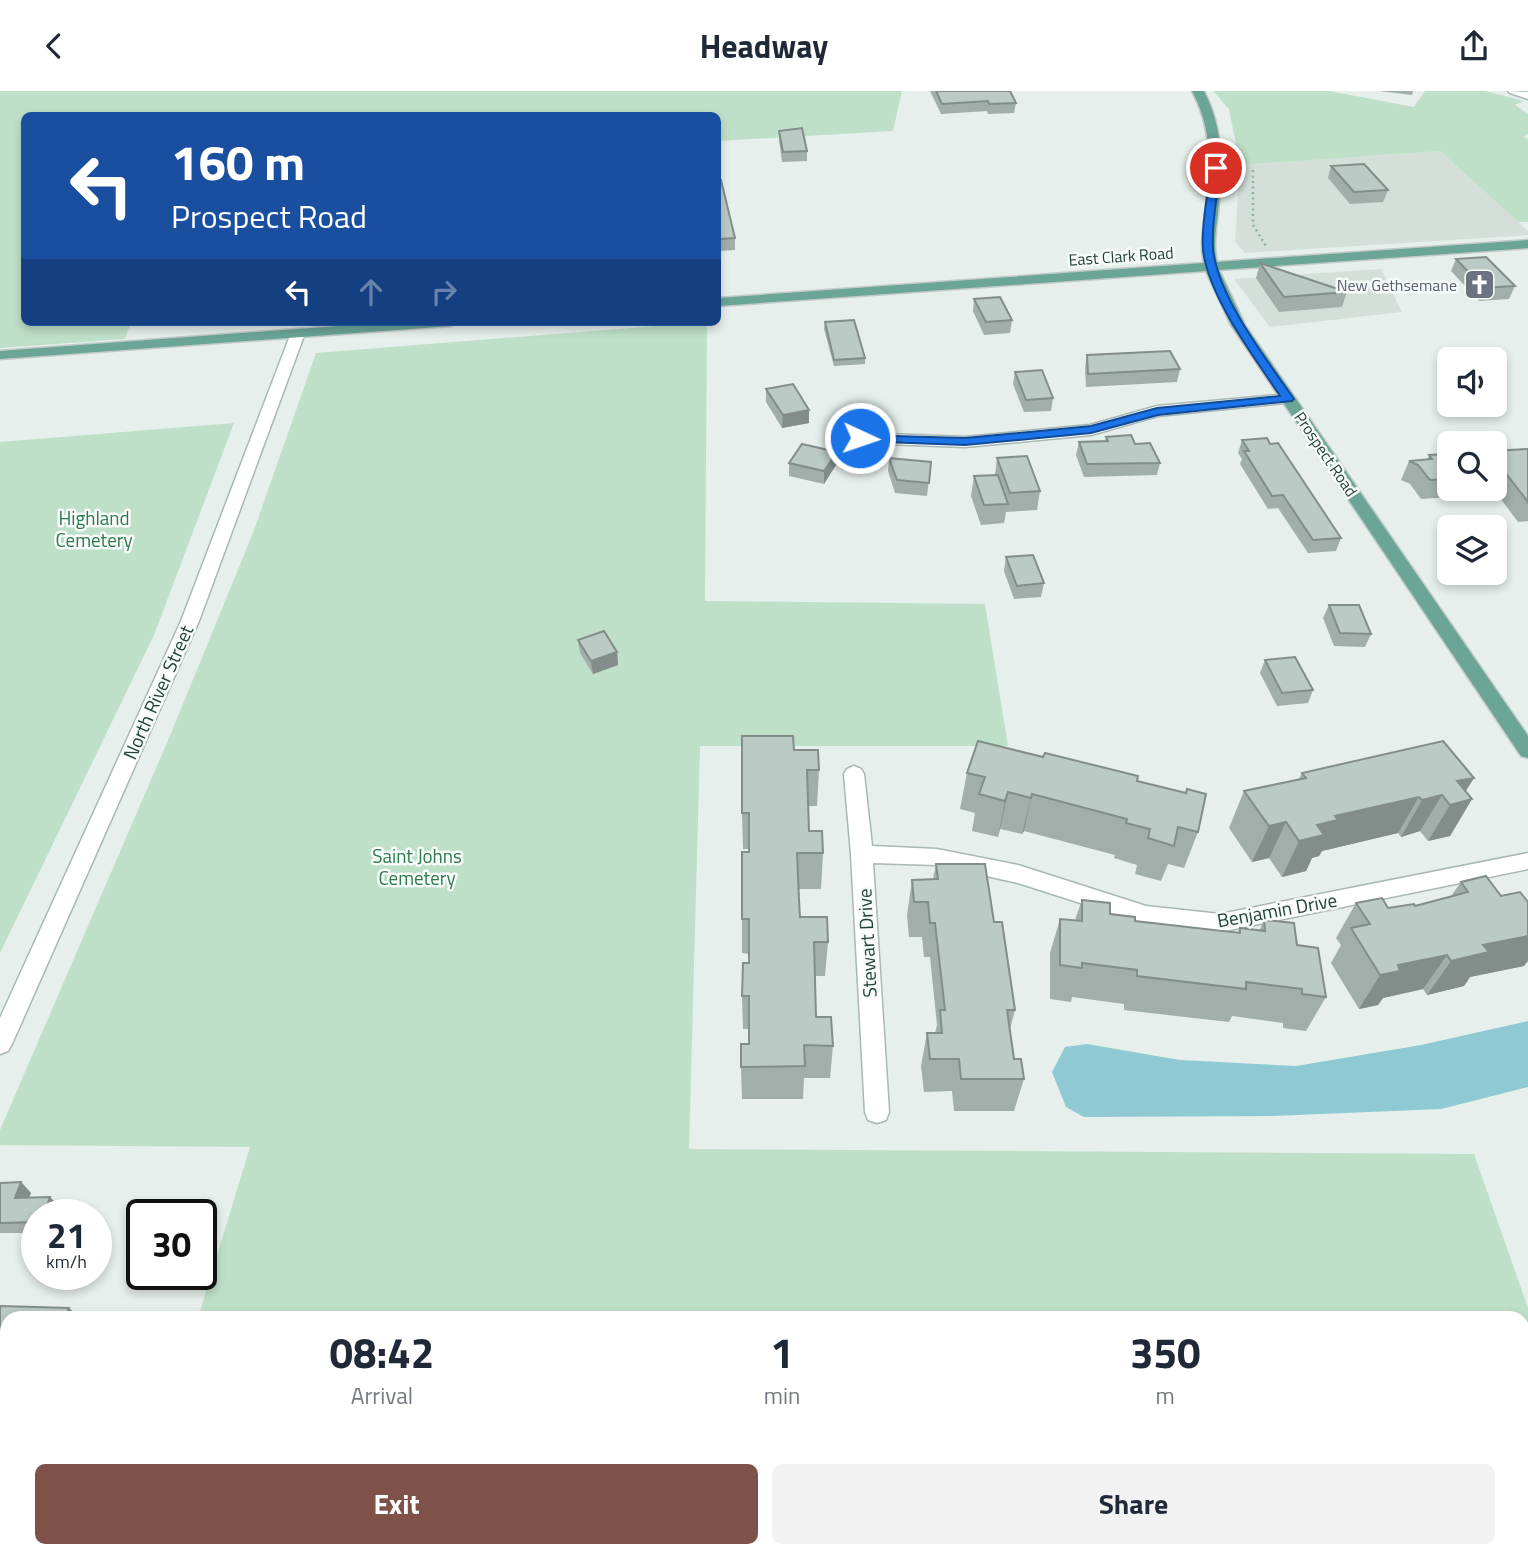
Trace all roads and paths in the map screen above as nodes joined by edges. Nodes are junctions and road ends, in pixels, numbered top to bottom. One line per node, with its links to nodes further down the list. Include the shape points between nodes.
1 (1198, 91): 7 (main road, Prospect Road, via 1217,134 1208,246)
2 (1514, 91): 3 (street)
3 (1528, 96)
4 (1254, 170): 6 (path, via 1253,225 1265,246)
5 (1528, 244): 7 (main road, East Clark Road)
6 (1278, 245)
7 (1211, 267): 8 (main road, East Clark Road); 12 (main road, Prospect Road, via 1238,325)
8 (721, 302)
9 (395, 326): 10 (main road)
10 (298, 333): 11 (main road); 18 (street, North River Street, via 190,621)
11 (0, 355)
12 (1288, 399): 13 (street, via 1157,411 1091,430 965,442); 14 (main road, Prospect Road)
13 (860, 438)
14 (1528, 751)
15 (854, 774): 16 (street, Stewart Drive)
16 (862, 854): 17 (street, Benjamin Drive, via 937,857 1018,874 1146,915 1220,923); 19 (street, Stewart Drive)
17 (1528, 861)
18 (0, 1044)
19 (877, 1112)

